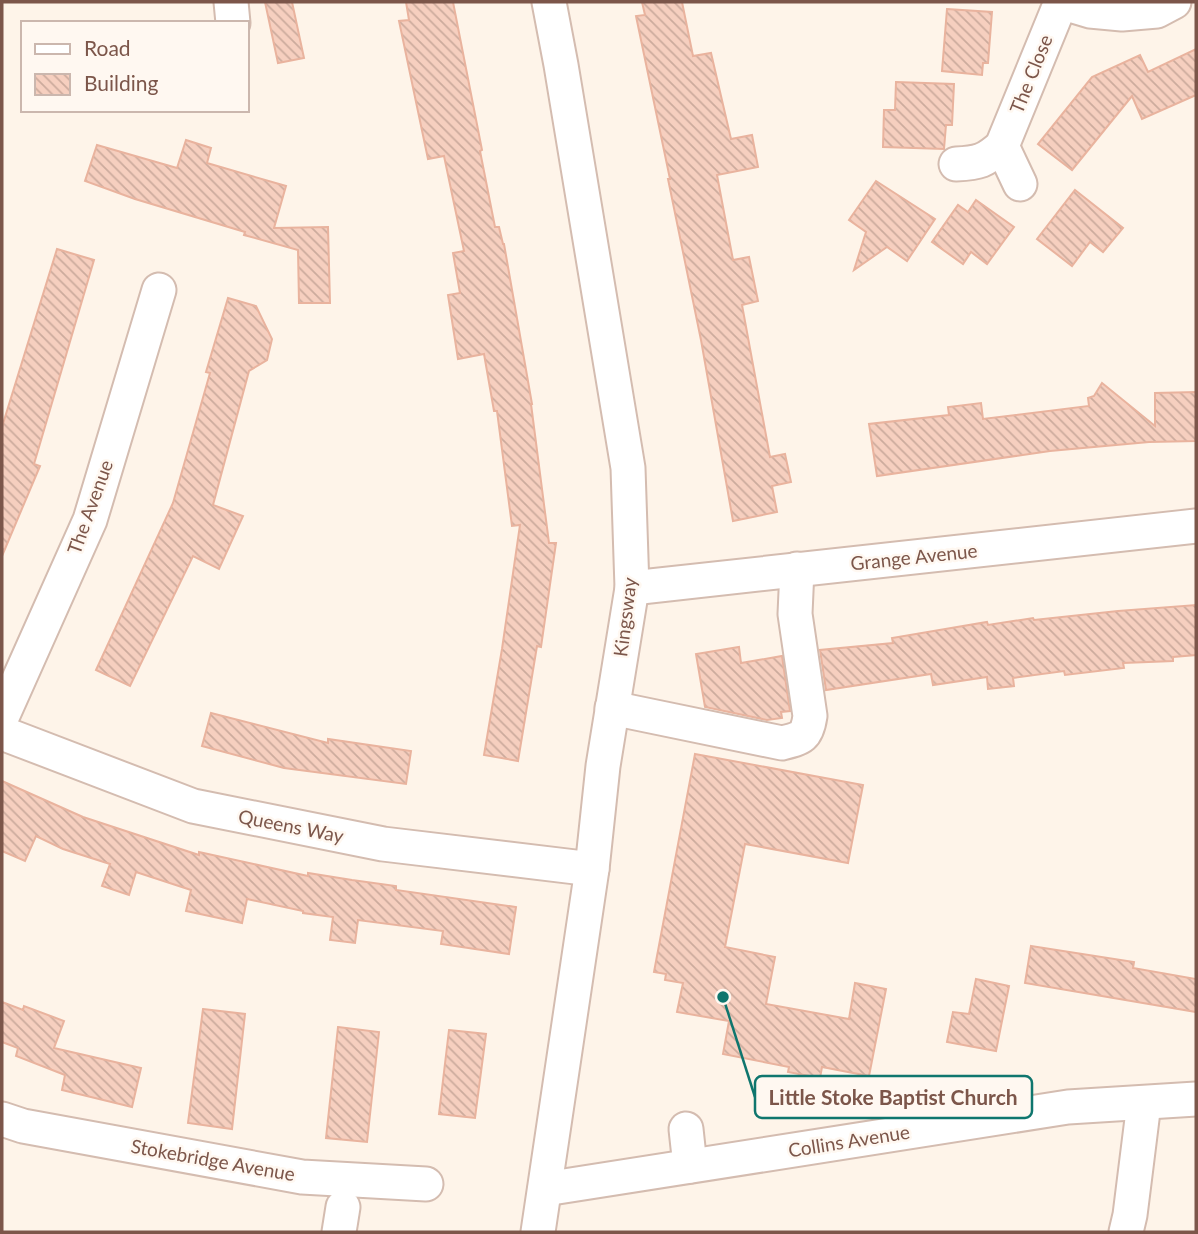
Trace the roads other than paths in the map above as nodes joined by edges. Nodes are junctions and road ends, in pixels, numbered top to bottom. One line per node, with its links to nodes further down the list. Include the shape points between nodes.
1 (231, 2): 5 (street)
2 (549, 2): 12 (street, Kingsway, via 628,468)
3 (1060, 2): 4 (street, The Close, via 1122,14 1157,11); 6 (street, The Close)
4 (1174, 2)
5 (233, 21)
6 (1002, 146): 7 (street, via 985,160); 8 (street)
7 (956, 164)
8 (1020, 184)
9 (159, 290): 14 (street, The Avenue, via 90,520)
10 (1196, 526): 11 (street, Grange Avenue)
11 (797, 569): 12 (street, Grange Avenue); 13 (street, via 795,614 810,716 808,730 800,738 782,743)
12 (632, 588): 13 (street, Kingsway)
13 (612, 709): 16 (street, Kingsway)
14 (2, 717)
15 (2, 733): 16 (street, Queens Way, via 193,806 383,844)
16 (593, 869): 23 (street, Kingsway)
17 (1196, 1100): 18 (street, Collins Avenue)
18 (1144, 1103): 21 (street, Collins Avenue, via 1068,1107); 25 (street)
19 (2, 1119): 22 (street, Stokebridge Avenue, via 302,1177)
20 (686, 1129): 21 (street)
21 (690, 1166): 23 (street, Collins Avenue)
22 (426, 1184)
23 (545, 1189): 24 (street, Kingsway)
24 (538, 1232)
25 (1126, 1232)

